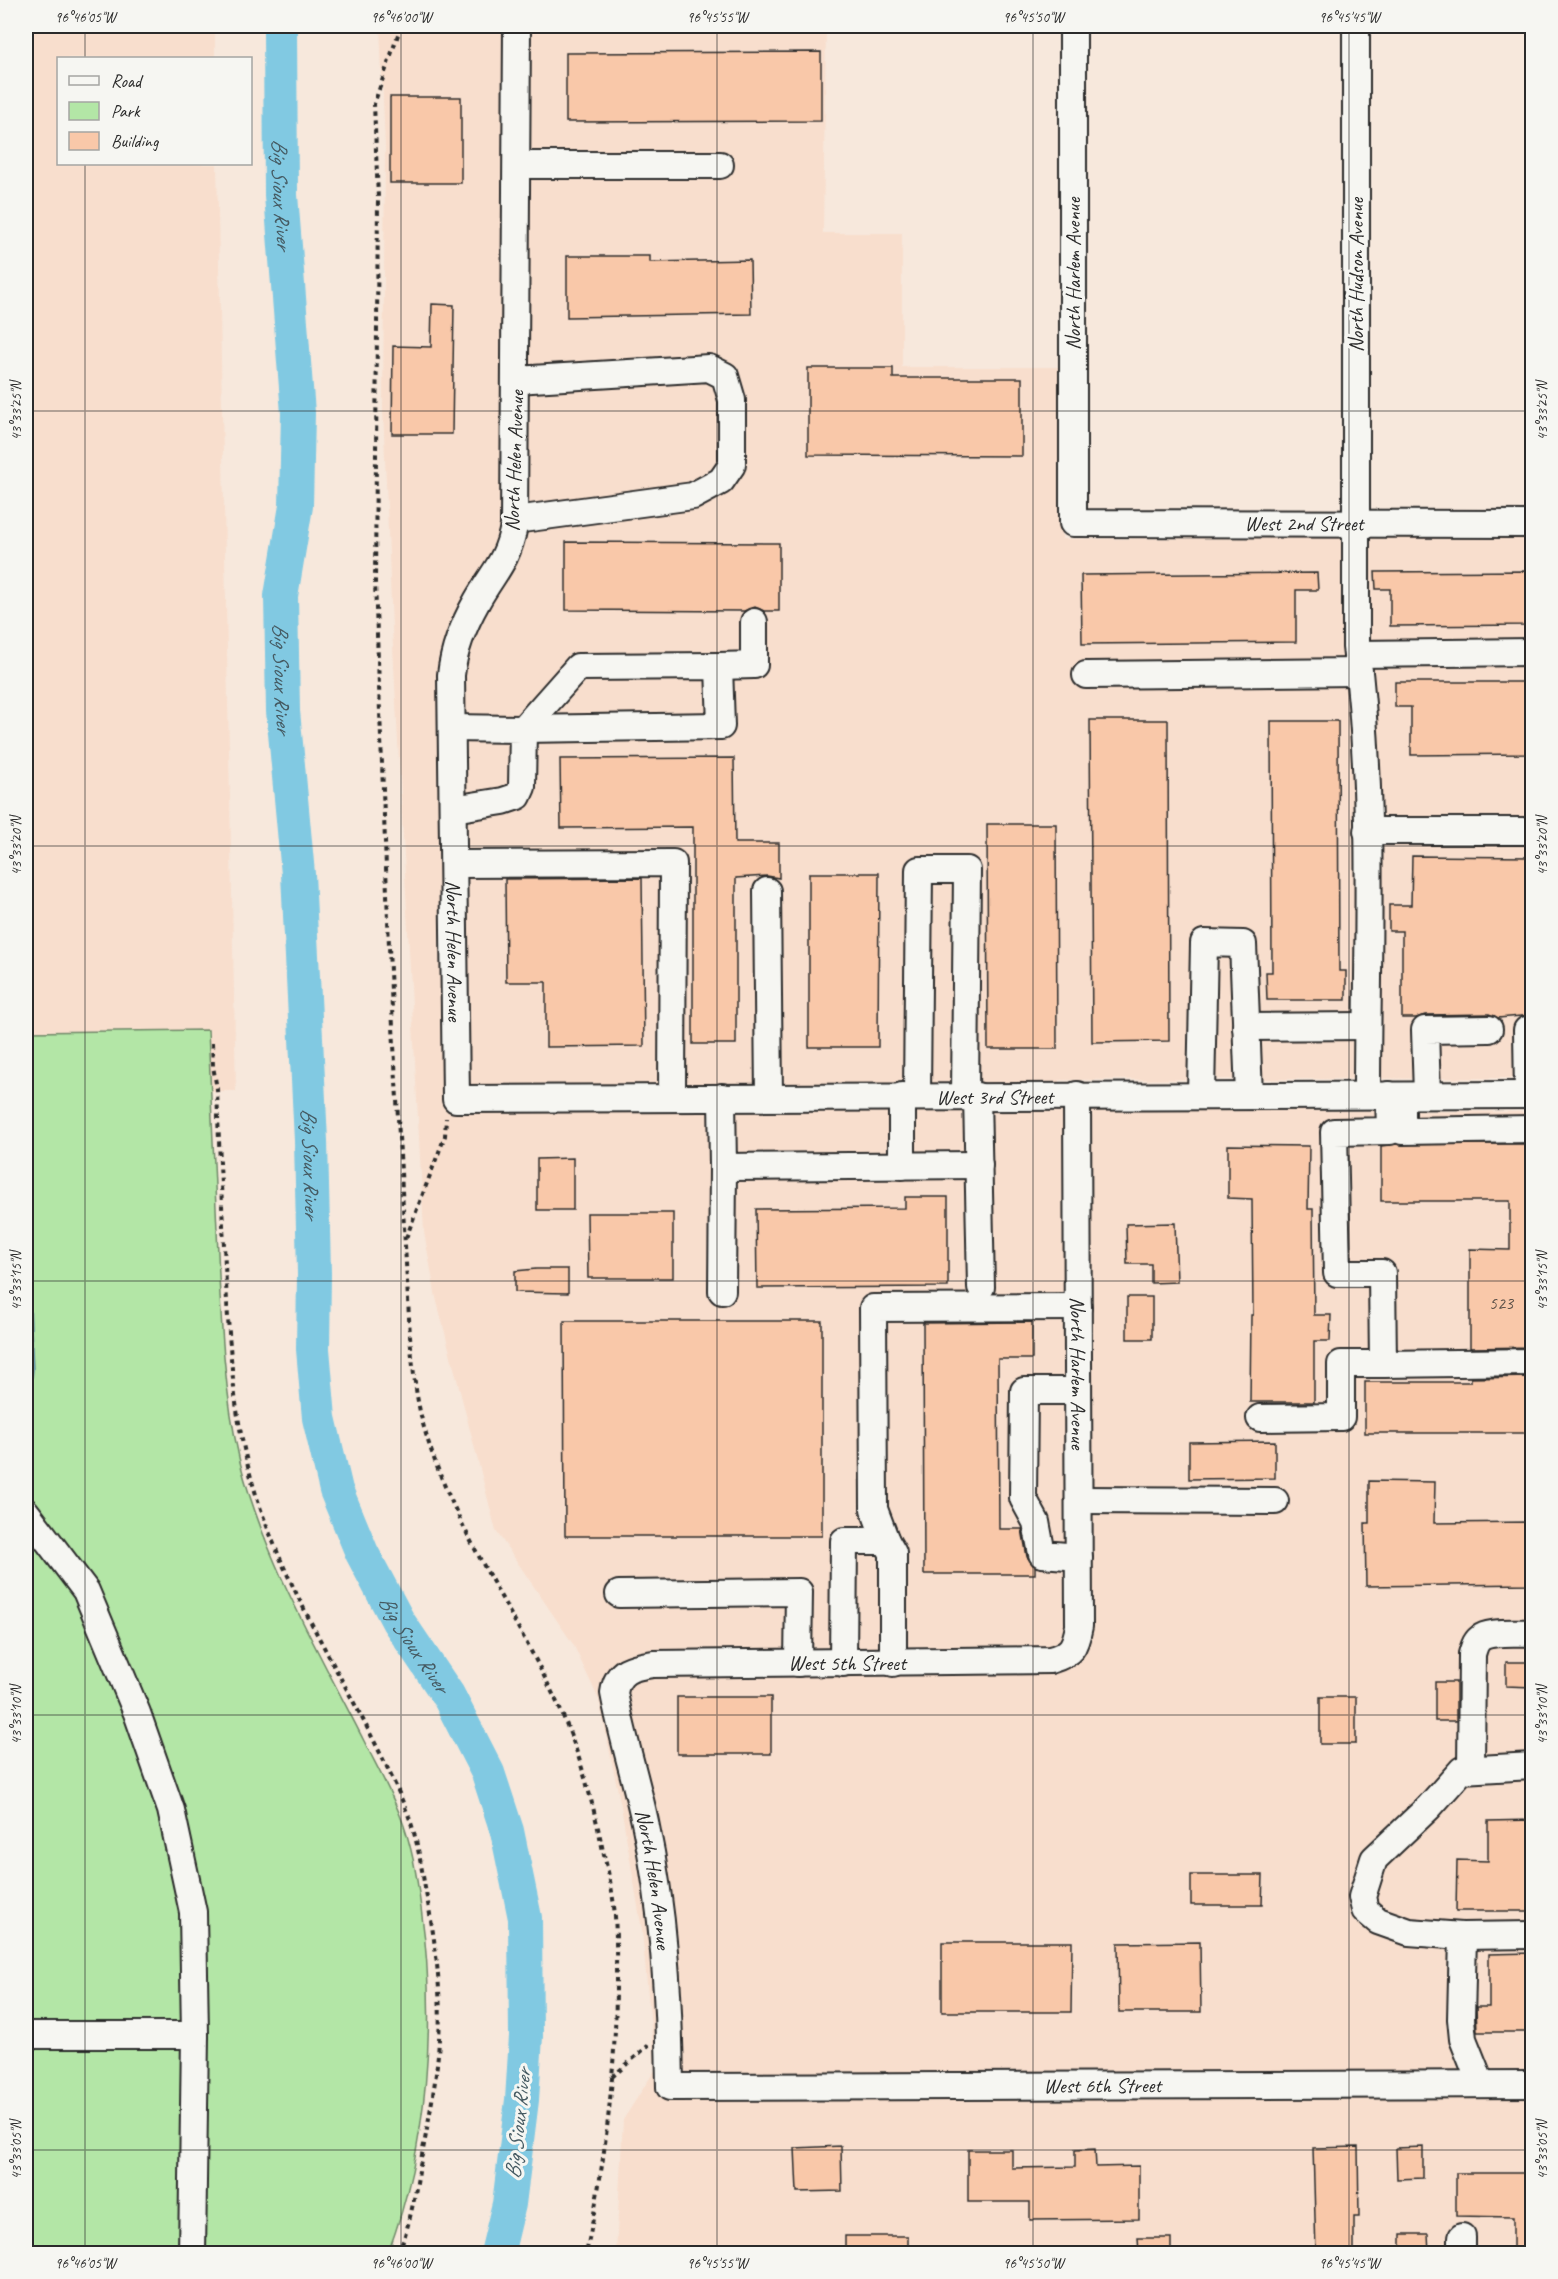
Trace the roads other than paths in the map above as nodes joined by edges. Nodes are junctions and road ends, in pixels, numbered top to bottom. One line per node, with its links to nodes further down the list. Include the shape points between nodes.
1 (517, 26): 4 (street, North Helen Avenue)
2 (1072, 26): 8 (street, North Harlem Avenue)
3 (1356, 26): 10 (street, North Hudson Avenue)
4 (517, 165): 5 (street); 6 (street, North Helen Avenue)
5 (720, 165)
6 (516, 380): 7 (street, North Helen Avenue); 7 (street, via 709,368 725,376 732,400 732,465 721,481 693,496)
7 (515, 520): 16 (street, North Helen Avenue, via 502,565 473,608 453,656)
8 (1073, 523): 10 (street, West 2nd Street)
9 (1533, 524): 10 (street, West 2nd Street)
10 (1356, 525): 13 (street, North Hudson Avenue)
11 (753, 622): 14 (street, via 754,665)
12 (1533, 652): 13 (street)
13 (1358, 663): 15 (street); 19 (street, North Hudson Avenue)
14 (719, 666): 17 (street, via 578,667); 17 (street, via 720,726)
15 (1086, 675)
16 (452, 728): 17 (street); 18 (street, North Helen Avenue)
17 (523, 729): 18 (street, via 522,788 518,796)
18 (453, 809): 21 (street, North Helen Avenue)
19 (1367, 831): 20 (street); 23 (street, North Hudson Avenue)
20 (1533, 831)
21 (454, 864): 36 (street, via 673,863); 39 (street, North Helen Avenue)
22 (767, 891): 38 (street)
23 (1367, 1026): 24 (street); 30 (street, North Hudson Avenue)
24 (1246, 1027): 28 (street, via 1243,944 1204,943); 29 (street)
25 (1489, 1029): 31 (street, via 1425,1030)
26 (1533, 1030): 33 (street, via 1527,1030)
27 (1077, 1095): 28 (street, West 3rd Street); 35 (street, West 3rd Street); 47 (street, North Harlem Avenue)
28 (1201, 1095): 29 (street, West 3rd Street)
29 (1249, 1095): 30 (street, West 3rd Street)
30 (1386, 1095): 31 (street, West 3rd Street); 41 (street, via 1402,1131); 49 (street, via 1390,1131 1334,1132 1337,1273 1382,1273)
31 (1427, 1095): 32 (street, West 3rd Street)
32 (1463, 1095): 33 (street, West 3rd Street); 41 (street)
33 (1530, 1095)
34 (910, 1096): 35 (street, West 3rd Street); 35 (street, via 920,870 967,870); 38 (street, West 3rd Street); 43 (street)
35 (971, 1096): 42 (street)
36 (672, 1097): 37 (street, West 3rd Street); 39 (street, West 3rd Street)
37 (722, 1097): 38 (street, West 3rd Street); 44 (street)
38 (769, 1097)
39 (456, 1099)
40 (1533, 1129): 41 (street)
41 (1464, 1130)
42 (979, 1165): 43 (street); 45 (street)
43 (902, 1166): 44 (street)
44 (723, 1167): 46 (street)
45 (981, 1287)
46 (722, 1291)
47 (1078, 1307): 50 (street, North Harlem Avenue); 55 (street, via 873,1308 874,1509)
48 (1533, 1362): 49 (street)
49 (1383, 1364): 51 (street, via 1341,1364 1341,1417)
50 (1078, 1391): 52 (street, North Harlem Avenue); 56 (street, via 1024,1391 1023,1498 1036,1522 1042,1554)
51 (1260, 1418)
52 (1079, 1500): 53 (street); 56 (street, North Harlem Avenue)
53 (1275, 1501)
54 (26, 1512): 69 (street, via 86,1591 137,1713 171,1810 193,1912)
55 (886, 1541): 61 (street, via 844,1540); 62 (street, via 893,1553)
56 (1079, 1557): 59 (street, North Harlem Avenue, via 1079,1626)
57 (619, 1594): 60 (street, via 799,1593)
58 (1533, 1633): 65 (street, via 1491,1634 1475,1644)
59 (1072, 1649): 62 (street, West 5th Street, via 1063,1657 1050,1660)
60 (798, 1663): 61 (street, West 5th Street); 63 (street, West 5th Street, via 653,1664)
61 (843, 1663): 62 (street, West 5th Street)
62 (893, 1663)
63 (620, 1674): 72 (street, North Helen Avenue, via 614,1693 645,1823 663,1932)
64 (1533, 1766): 65 (street)
65 (1472, 1769): 67 (street, via 1462,1770 1374,1858 1362,1897 1365,1910 1378,1921 1409,1932)
66 (1533, 1935): 67 (street)
67 (1463, 1936): 70 (street, via 1463,2039)
68 (26, 2035): 69 (street)
69 (195, 2035): 73 (street)
70 (1481, 2084): 71 (street, West 6th Street); 72 (street, West 6th Street)
71 (1533, 2084)
72 (670, 2087)
73 (192, 2253)

